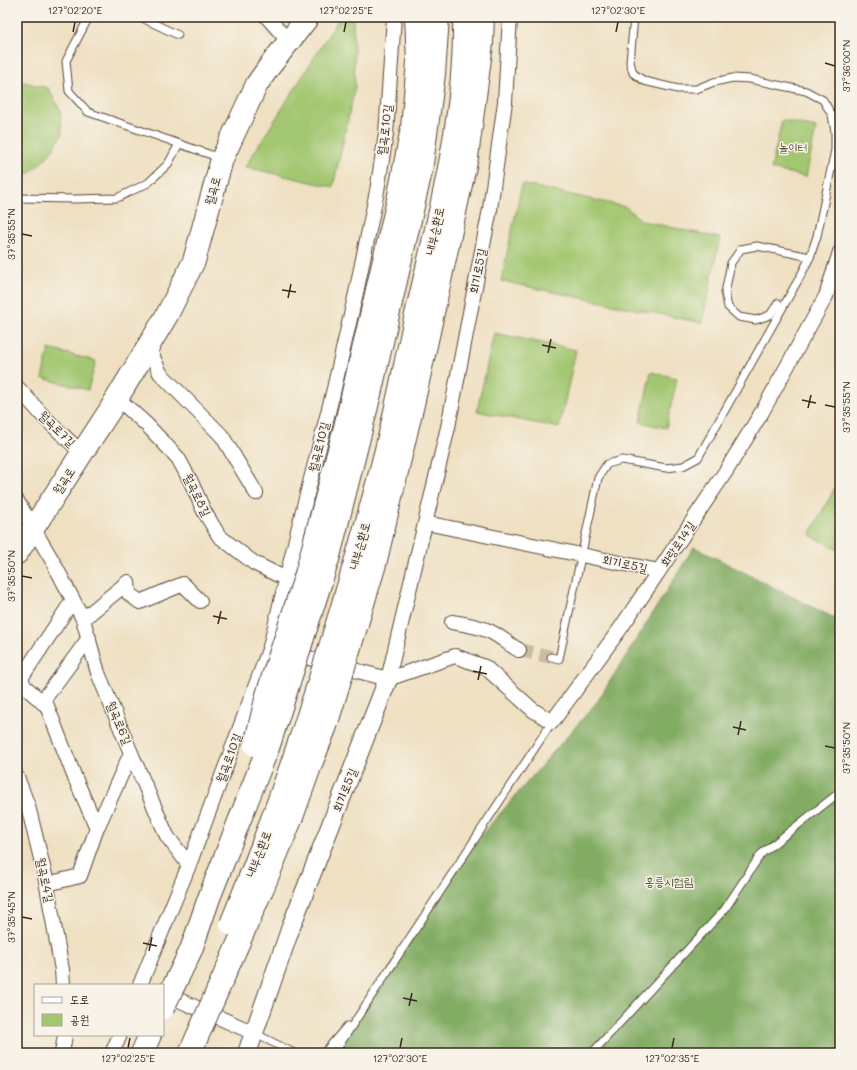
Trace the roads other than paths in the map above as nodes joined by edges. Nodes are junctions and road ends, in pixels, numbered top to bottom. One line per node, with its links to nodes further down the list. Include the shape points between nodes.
1 (78, 17): 12 (lane)
2 (140, 17): 13 (lane)
3 (267, 17): 14 (street)
4 (308, 17): 14 (main road, 월곡로)
5 (394, 17): 32 (street, 월곡로10길, via 386,134 377,191 335,385)
6 (416, 17): 50 (main road, bridge, via 418,62 412,128 398,200 345,427 306,574)
7 (438, 17): 50 (main road, bridge, via 434,74 421,171 371,390 329,556 269,745)
8 (464, 17): 63 (main road, 내부순환로, bridge, via 461,85 447,175 392,426 354,566 287,780 234,916)
9 (483, 17): 64 (main road, bridge, via 467,157 375,564 326,726 292,816)
10 (510, 17): 27 (street, 회기로5길, via 505,102 490,209 448,427)
11 (634, 17): 19 (lane, via 630,62 633,72 644,81 678,89 696,89 733,78 755,80 806,91 823,100 832,115 835,150)
12 (88, 19): 15 (lane, via 66,61 69,91 88,112)
13 (178, 35)
14 (289, 42): 16 (main road, 월곡로, via 257,84)
15 (179, 144): 16 (lane); 17 (lane, via 168,164 148,183 117,198)
16 (222, 159): 21 (main road, 월곡로, via 194,261)
17 (17, 198)
18 (840, 252): 31 (street, 화랑로14길, via 826,296 762,412)
19 (810, 257): 20 (lane, via 757,246 741,249 737,254 731,264 725,293 728,307 739,317 756,320 770,315); 30 (lane, via 698,458 683,466 666,468 622,460 607,464 598,478)
20 (778, 303)
21 (148, 346): 23 (main road, 월곡로); 25 (street, via 160,373 222,436)
22 (17, 386): 24 (street, 월곡로7길, via 45,418)
23 (117, 398): 24 (main road, 월곡로); 32 (street, 월곡로8길, via 178,458 219,536 254,563)
24 (82, 453): 28 (main road, 월곡로)
25 (256, 493)
26 (17, 501): 28 (street, 월곡로6길)
27 (426, 523): 30 (street, 회기로5길); 41 (street, 회기로5길)
28 (33, 529): 29 (main road, 월곡로); 33 (street, 월곡로6길)
29 (17, 553)
30 (582, 555): 31 (street, 회기로5길); 40 (lane, via 560,659)
31 (659, 572): 43 (street, 화랑로14길)
32 (286, 579): 38 (street, 월곡로10길)
33 (73, 600): 35 (street, 월곡로6길); 42 (street, via 21,678 24,686)
34 (200, 602): 35 (street, via 183,584 140,602 129,594 128,582)
35 (84, 619): 37 (street, 월곡로6길)
36 (452, 622): 39 (street, via 489,631)
37 (89, 638): 42 (street); 44 (street, 월곡로6길, via 98,673)
38 (270, 647): 41 (street); 48 (street, 월곡로10길)
39 (519, 650)
40 (550, 656)
41 (388, 679): 43 (street, via 456,656 485,667 533,710); 56 (street, 회기로5길, via 292,924)
42 (42, 702): 47 (street, via 47,706)
43 (552, 722): 55 (lane)
44 (131, 753): 47 (street, 월곡로6길); 48 (street, via 167,836)
45 (17, 776): 49 (street, 월곡로4길, via 28,806)
46 (840, 792): 69 (lane, via 761,854 725,909)
47 (98, 828): 49 (street, 월곡로6길, via 80,876)
48 (189, 865): 52 (street, 월곡로10길)
49 (47, 884): 51 (street, 월곡로4길)
50 (191, 950): 54 (main road, bridge)
51 (63, 984)
52 (142, 984)
53 (164, 993): 56 (street, bridge)
54 (164, 1006)
55 (363, 1008): 67 (lane); 68 (lane)
56 (254, 1033): 65 (street, 회기로5길); 66 (lane)
57 (65, 1036): 60 (street)
58 (120, 1036): 61 (street)
59 (150, 1036): 62 (main road)
60 (62, 1053)
61 (112, 1053)
62 (142, 1053)
63 (175, 1053)
64 (190, 1053)
65 (247, 1053)
66 (294, 1053)
67 (324, 1053)
68 (334, 1053)
69 (592, 1053)

